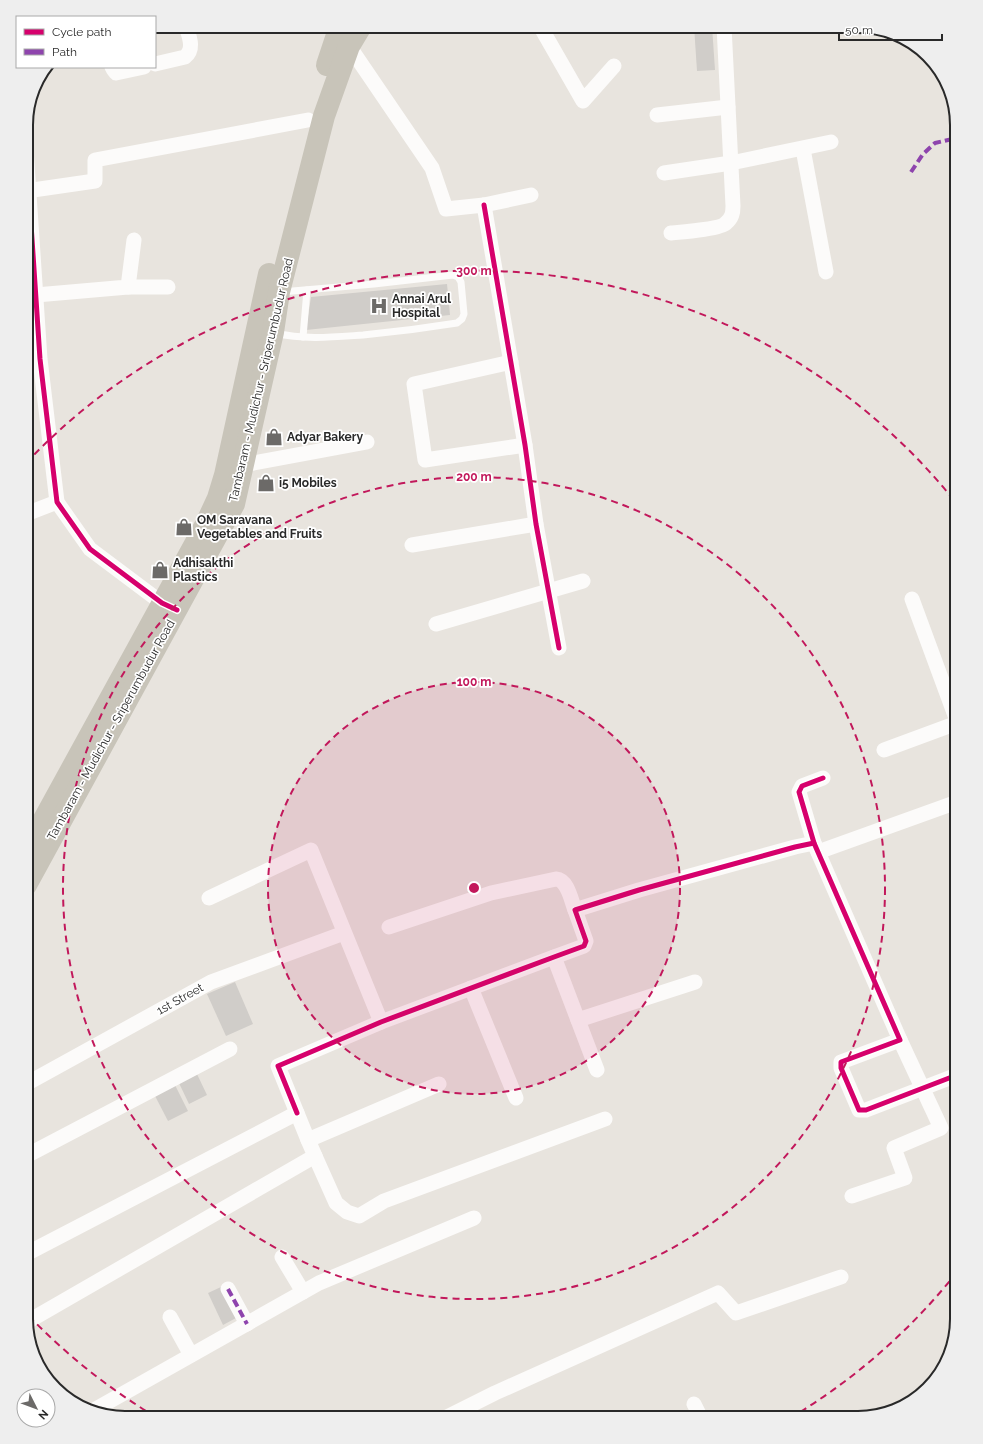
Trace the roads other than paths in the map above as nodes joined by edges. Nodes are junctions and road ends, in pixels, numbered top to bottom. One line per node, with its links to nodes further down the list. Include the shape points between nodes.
1 (188, 33): 7 (street, via 191,46 189,54)
2 (338, 33): 13 (main road, Tambaram - Mudichur - Sriperumbudur Road)
3 (357, 33): 6 (main road, Tambaram - Mudichur - Sriperumbudur Road)
4 (544, 33): 8 (street, via 583,101)
5 (724, 33): 11 (street)
6 (349, 46): 20 (street, via 432,168 446,209); 28 (main road, Tambaram - Mudichur - Sriperumbudur Road, via 324,116)
7 (156, 64)
8 (614, 66)
9 (112, 68): 10 (street, via 116,73)
10 (139, 68)
11 (728, 107): 12 (street); 16 (street)
12 (657, 115)
13 (308, 120): 18 (street, via 95,160 95,181); 43 (main road, Tambaram - Mudichur - Sriperumbudur Road, via 264,291 225,475 218,498)
14 (831, 142): 15 (street)
15 (803, 149): 16 (street); 24 (street)
16 (731, 164): 17 (street); 21 (street, via 733,206 732,215 726,224)
17 (664, 173)
18 (33, 190)
19 (531, 195): 20 (street)
20 (484, 205): 32 (street)
21 (671, 233)
22 (134, 240): 25 (street)
23 (33, 256): 29 (street)
24 (826, 272)
25 (128, 287): 26 (street); 29 (street)
26 (168, 287)
27 (307, 290): 28 (lane); 31 (lane); 31 (lane, via 453,276 458,277 461,282 464,314 458,323 406,331 334,338)
28 (279, 292): 30 (main road, Tambaram - Mudichur - Sriperumbudur Road)
29 (36, 295): 36 (street, via 40,359)
30 (274, 332): 31 (lane); 35 (main road, Tambaram - Mudichur - Sriperumbudur Road)
31 (303, 337)
32 (511, 362): 34 (street); 34 (street, via 414,384 425,460)
33 (367, 442): 35 (street)
34 (525, 445): 38 (street)
35 (243, 464): 43 (main road, Tambaram - Mudichur - Sriperumbudur Road, via 234,504)
36 (57, 502): 37 (street); 43 (street, via 90,549)
37 (33, 511)
38 (536, 524): 39 (street); 41 (street)
39 (412, 545)
40 (583, 581): 41 (street)
41 (548, 591): 44 (street); 45 (street)
42 (912, 599): 46 (street)
43 (169, 607): 51 (main road, Tambaram - Mudichur - Sriperumbudur Road); 53 (main road, Tambaram - Mudichur - Sriperumbudur Road)
44 (436, 624)
45 (559, 648)
46 (950, 703)
47 (950, 725): 48 (street)
48 (884, 750)
49 (823, 778): 52 (street, via 802,786 799,792)
50 (950, 804): 52 (street)
51 (33, 840)
52 (816, 848): 55 (street, via 795,847); 63 (street)
53 (33, 871)
54 (209, 898): 57 (street, via 311,850)
55 (575, 910): 56 (street, via 564,883 556,879 491,893); 58 (street, via 586,941 584,946)
56 (389, 927)
57 (344, 933): 62 (street); 67 (street, 1st Street, via 211,982)
58 (554, 957): 60 (street); 61 (street)
59 (695, 982): 61 (street)
60 (471, 988): 62 (street); 70 (street)
61 (578, 1020): 65 (street)
62 (381, 1022): 71 (street, via 278,1066)
63 (900, 1040): 69 (street); 69 (street, via 841,1062 841,1068 859,1110 866,1110)
64 (230, 1049): 74 (street)
65 (597, 1070)
66 (950, 1078): 69 (street)
67 (33, 1080)
68 (439, 1084): 73 (street)
69 (923, 1088): 76 (street, via 941,1128 894,1148 905,1178)
70 (516, 1098)
71 (297, 1113): 73 (street); 78 (street)
72 (606, 1119): 75 (street, via 384,1201 359,1216 347,1212 336,1203)
73 (308, 1140): 75 (street)
74 (33, 1152)
75 (315, 1156): 84 (street)
76 (852, 1196)
77 (474, 1218): 82 (street)
78 (33, 1250)
79 (282, 1257): 82 (street)
80 (841, 1277): 89 (street, via 736,1313 718,1293)
81 (228, 1289): 85 (street)
82 (303, 1292): 85 (street)
83 (170, 1317): 86 (street)
84 (33, 1319)
85 (247, 1324): 86 (street)
86 (191, 1355): 88 (street)
87 (694, 1404): 90 (street)
88 (99, 1407)
89 (459, 1411)
90 (698, 1411)

